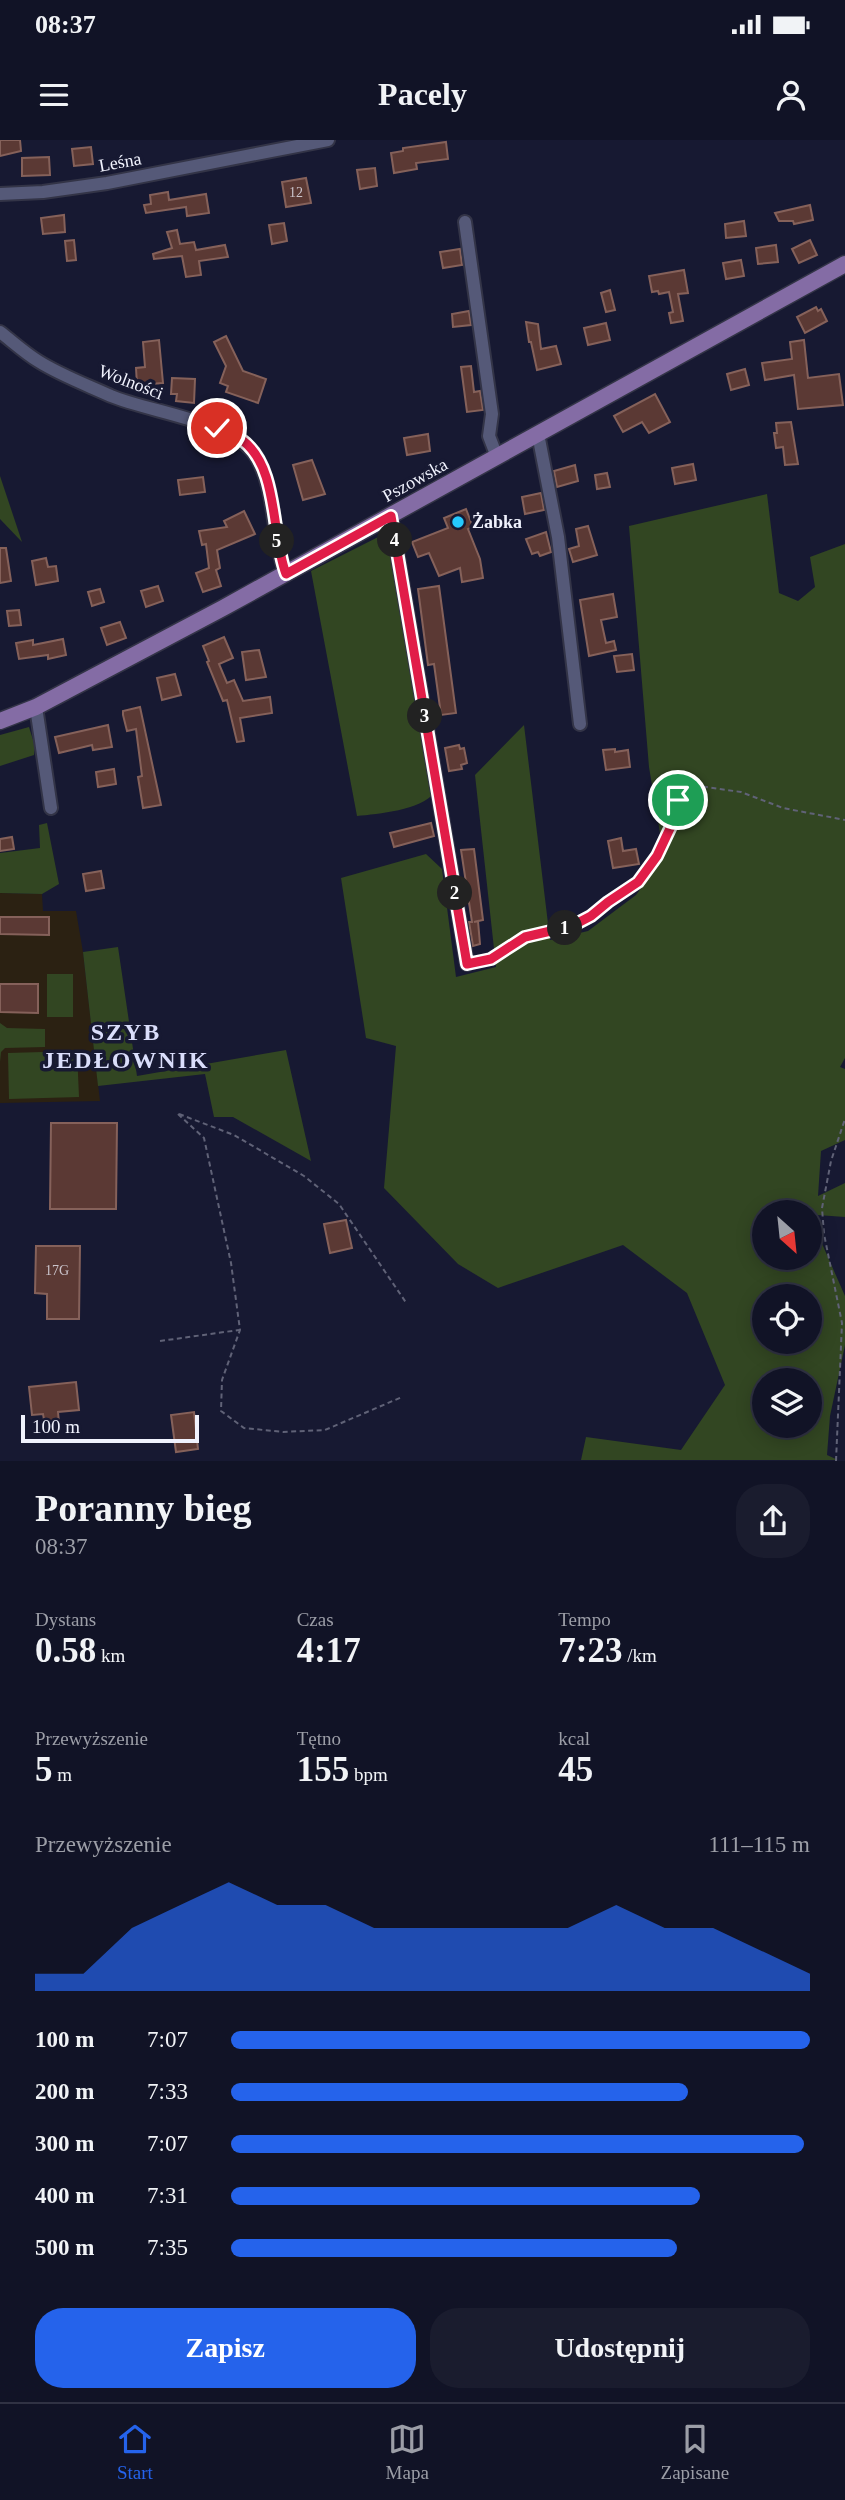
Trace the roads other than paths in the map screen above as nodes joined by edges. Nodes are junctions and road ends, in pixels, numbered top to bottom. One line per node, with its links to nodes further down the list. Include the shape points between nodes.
1 (328, 140): 2 (street, Leśna, via 107,183)
2 (0, 194)
3 (465, 222): 7 (street, via 492,414 489,436)
4 (845, 264): 6 (main road, Pszowska)
5 (0, 332): 9 (street, Wolności, via 38,361 112,396 242,440 265,474)
6 (538, 434): 7 (main road, Pszowska); 12 (street, via 558,537)
7 (497, 457): 8 (main road, Pszowska)
8 (391, 516): 9 (main road, Pszowska); 14 (street)
9 (286, 574): 10 (main road, Pszowska)
10 (36, 707): 11 (main road, Pszowska); 13 (street)
11 (0, 722)
12 (580, 724)
13 (51, 808)
14 (467, 964)

